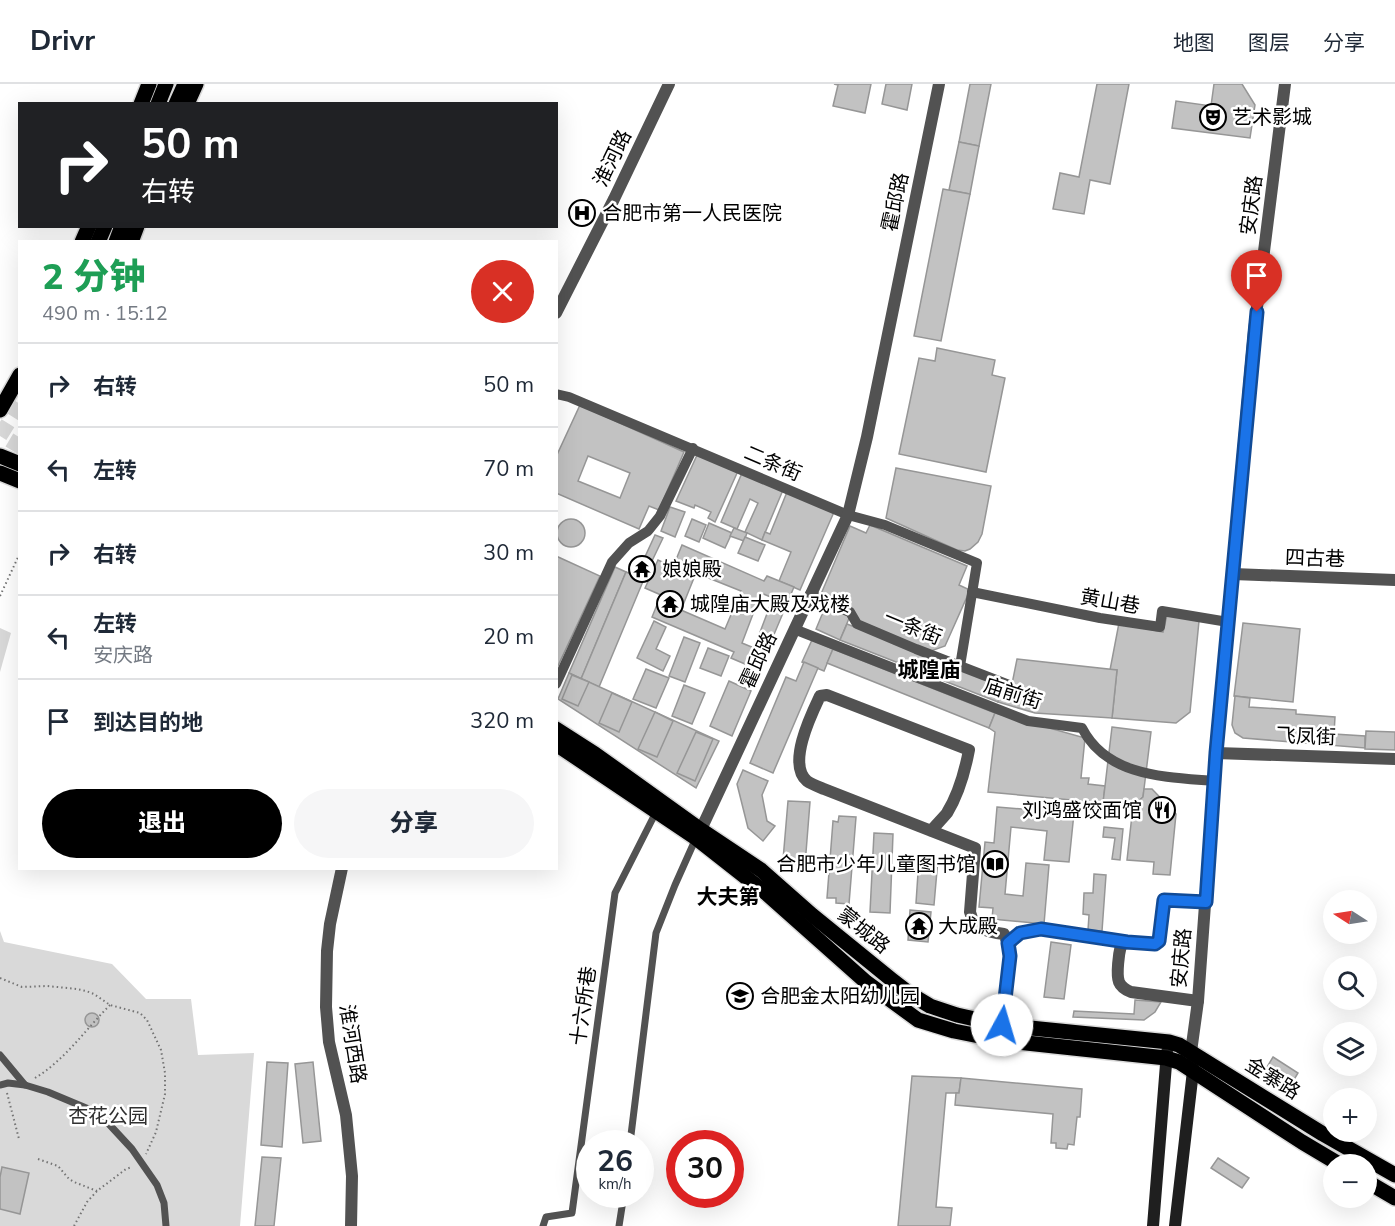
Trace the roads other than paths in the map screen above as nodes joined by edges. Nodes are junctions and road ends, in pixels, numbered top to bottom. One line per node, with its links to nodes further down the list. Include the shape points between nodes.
1 (149, 84): 8 (main road)
2 (166, 84): 9 (main road)
3 (184, 84): 10 (main road)
4 (196, 84): 11 (main road)
5 (669, 84): 12 (street, 淮河路)
6 (939, 84): 21 (street, 霍邱路, via 870,426)
7 (1285, 84): 22 (street, 安庆路, via 1254,331)
8 (142, 102)
9 (159, 102)
10 (177, 102)
11 (188, 102)
12 (558, 305)
13 (18, 378): 15 (main road)
14 (558, 394): 16 (street, 二条街)
15 (0, 410)
16 (693, 448): 21 (street, 二条街); 29 (street, via 660,516 612,562)
17 (0, 456): 18 (main road)
18 (18, 463)
19 (0, 473): 20 (main road)
20 (18, 480)
21 (848, 515): 24 (street, 二条街, via 885,525 977,563); 25 (street, 霍邱路)
22 (1233, 574): 23 (street, 四古巷); 26 (street, 安庆路)
23 (1395, 580)
24 (972, 592): 26 (street, 黄山巷, via 1160,627 1162,611); 28 (street)
25 (810, 594): 27 (street, 霍邱路); 28 (street, 一条街, via 847,610 857,624)
26 (1228, 622): 33 (street, 安庆路)
27 (794, 629): 35 (street, 庙前街, via 1028,721 1082,728 1088,740 1107,758 1131,770); 38 (street, 霍邱路)
28 (960, 666): 30 (street, 一条街)
29 (558, 680)
30 (1009, 685)
31 (558, 730): 38 (main road, 蒙城路)
32 (558, 745): 36 (main road, 蒙城路)
33 (1216, 753): 34 (street, 飞凤街); 35 (street, 安庆路)
34 (1395, 759)
35 (1214, 781): 40 (street, 安庆路)
36 (656, 812): 38 (main road, 蒙城路); 60 (lane, 十六所巷, via 615,893 572,1213 546,1216)
37 (931, 831): 37 (street, via 807,780 801,772 799,755 820,696 827,695 969,750 947,813); 42 (street, via 975,848 972,920 975,925 1004,934)
38 (699, 834): 44 (main road, 蒙城路, via 760,870 910,994 939,1009); 48 (main road, 蒙城路, via 866,982 918,1020 999,1040); 52 (lane, 霍邱路, via 656,933)
39 (342, 870): 59 (street, 淮河西路, via 330,924 326,1007 329,1042 346,1115 352,1176)
40 (1206, 902): 41 (street, via 1164,900 1159,941); 43 (street, 安庆路)
41 (1127, 942): 42 (street, via 1041,929 1020,933); 43 (street, via 1121,945 1118,966 1123,988)
42 (1008, 943): 44 (street)
43 (1198, 1001): 46 (street, 安庆路)
44 (1002, 1025): 45 (main road, 蒙城路)
45 (1169, 1042): 46 (main road, 蒙城路); 48 (main road)
46 (1191, 1052): 49 (main road, 安庆路); 54 (main road, 金寨路)
47 (0, 1055): 51 (lane)
48 (1166, 1058): 49 (main road, 蒙城路); 62 (main road)
49 (1193, 1071): 53 (main road, 金寨路); 63 (main road, 安庆路)
50 (3, 1084): 51 (lane)
51 (25, 1085): 58 (lane, via 100,1117 132,1149 157,1185 166,1211)
52 (632, 1130)
53 (1323, 1154)
54 (1395, 1175)
55 (1377, 1187): 56 (main road)
56 (1395, 1198)
57 (622, 1208): 61 (lane)
58 (166, 1226)
59 (351, 1226)
60 (543, 1226)
61 (619, 1226)
62 (1153, 1226)
63 (1175, 1226)

